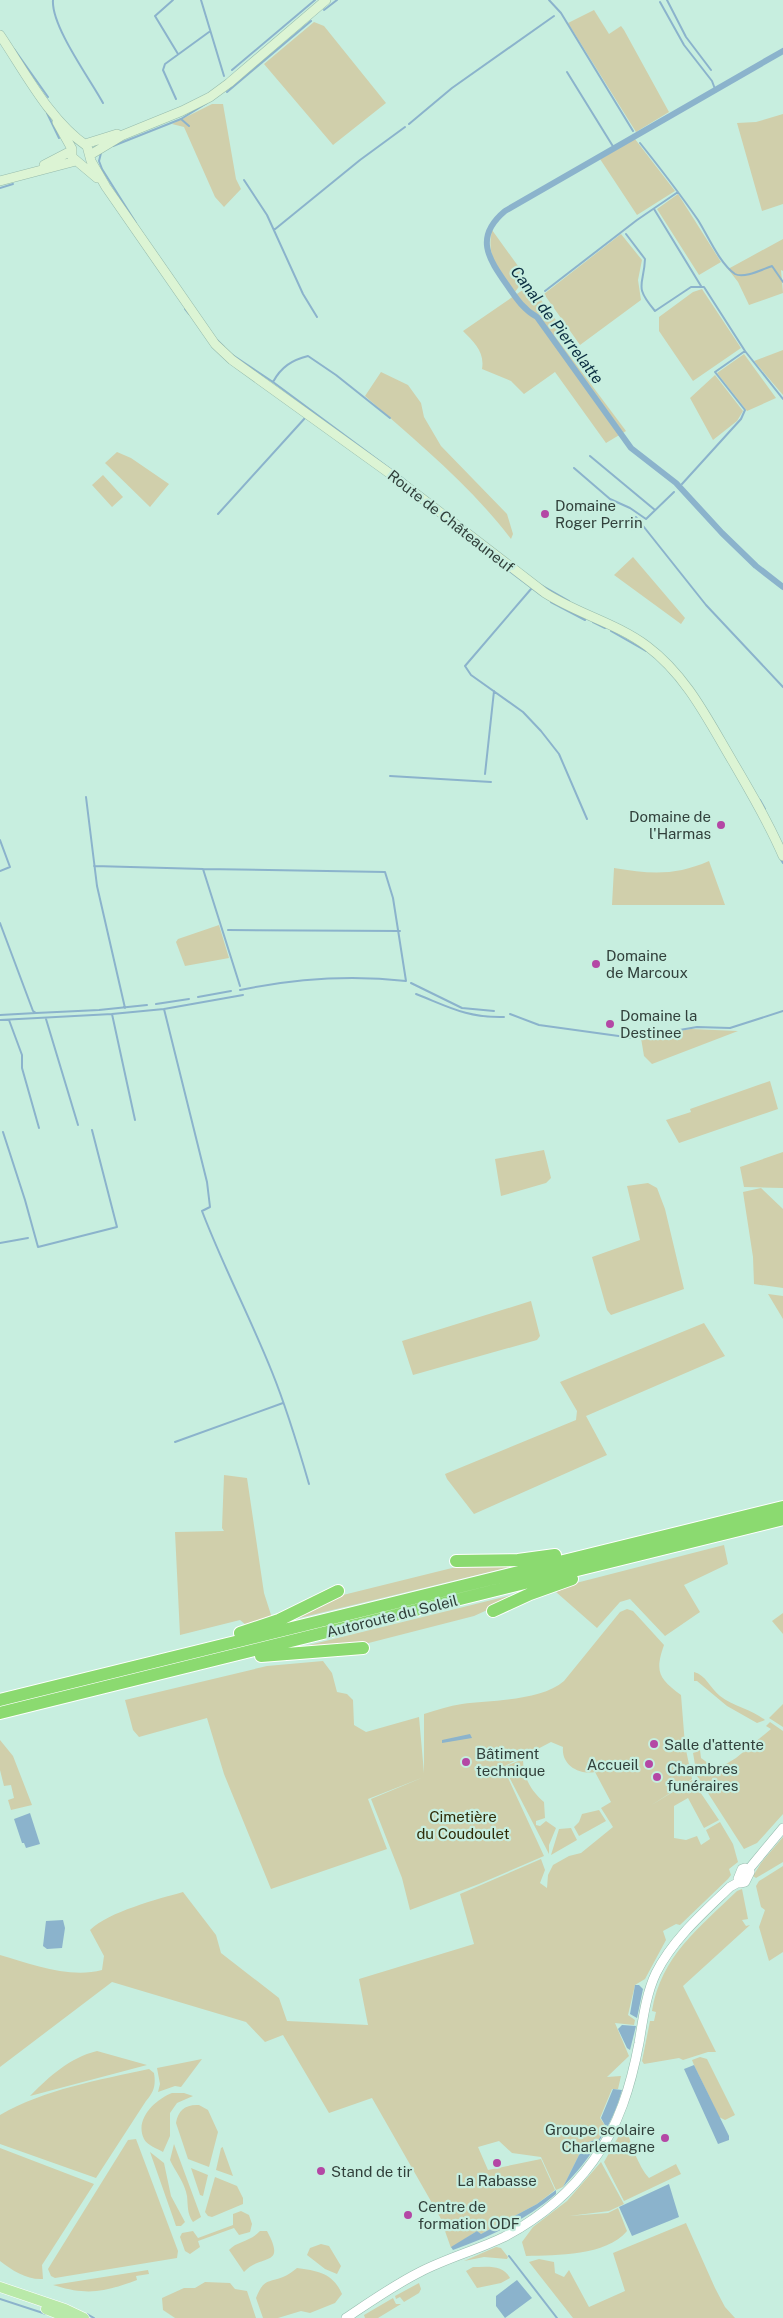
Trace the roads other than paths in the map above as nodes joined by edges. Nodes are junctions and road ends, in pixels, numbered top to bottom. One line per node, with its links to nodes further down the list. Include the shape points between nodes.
1 (326, 0): 4 (main road, via 215,93 182,111)
2 (0, 34): 3 (main road, Route de Châteauneuf)
3 (48, 106): 5 (main road, Route de Châteauneuf); 6 (main road, Route de Châteauneuf)
4 (138, 128): 5 (main road); 7 (main road)
5 (83, 144): 6 (main road, via 75,144); 7 (main road, Route de Châteauneuf, via 89,149)
6 (71, 150): 8 (main road, Route de Châteauneuf, via 72,157); 9 (main road)
7 (89, 156): 8 (main road); 11 (main road, Route de Châteauneuf)
8 (78, 162): 9 (main road); 11 (main road, Route de Châteauneuf)
9 (21, 175): 10 (main road)
10 (0, 182)
11 (106, 187): 12 (main road, Route de Châteauneuf, via 223,353 389,473 546,593 638,640 672,667 697,700)
12 (783, 856)
13 (783, 1507): 16 (highway, Autoroute du Soleil)
14 (783, 1519): 15 (highway, Autoroute du Soleil)
15 (721, 1535): 19 (highway, via 700,1546 585,1574); 21 (highway, Autoroute du Soleil)
16 (627, 1545): 17 (highway, via 527,1560); 21 (highway, Autoroute du Soleil)
17 (456, 1561)
18 (338, 1591): 21 (highway, via 279,1620 220,1640)
19 (494, 1610)
20 (363, 1648): 21 (highway)
21 (188, 1660): 22 (highway, Autoroute du Soleil); 23 (highway, Autoroute du Soleil)
22 (0, 1700)
23 (0, 1713)
24 (783, 1828): 29 (street, via 748,1869 742,1869 739,1882 677,1940 655,1974 621,2113 603,2147 584,2173 554,2203 523,2226 419,2272)
25 (0, 2287): 28 (main road)
26 (0, 2294): 27 (main road)
27 (68, 2318)
28 (84, 2318)
29 (346, 2318)

